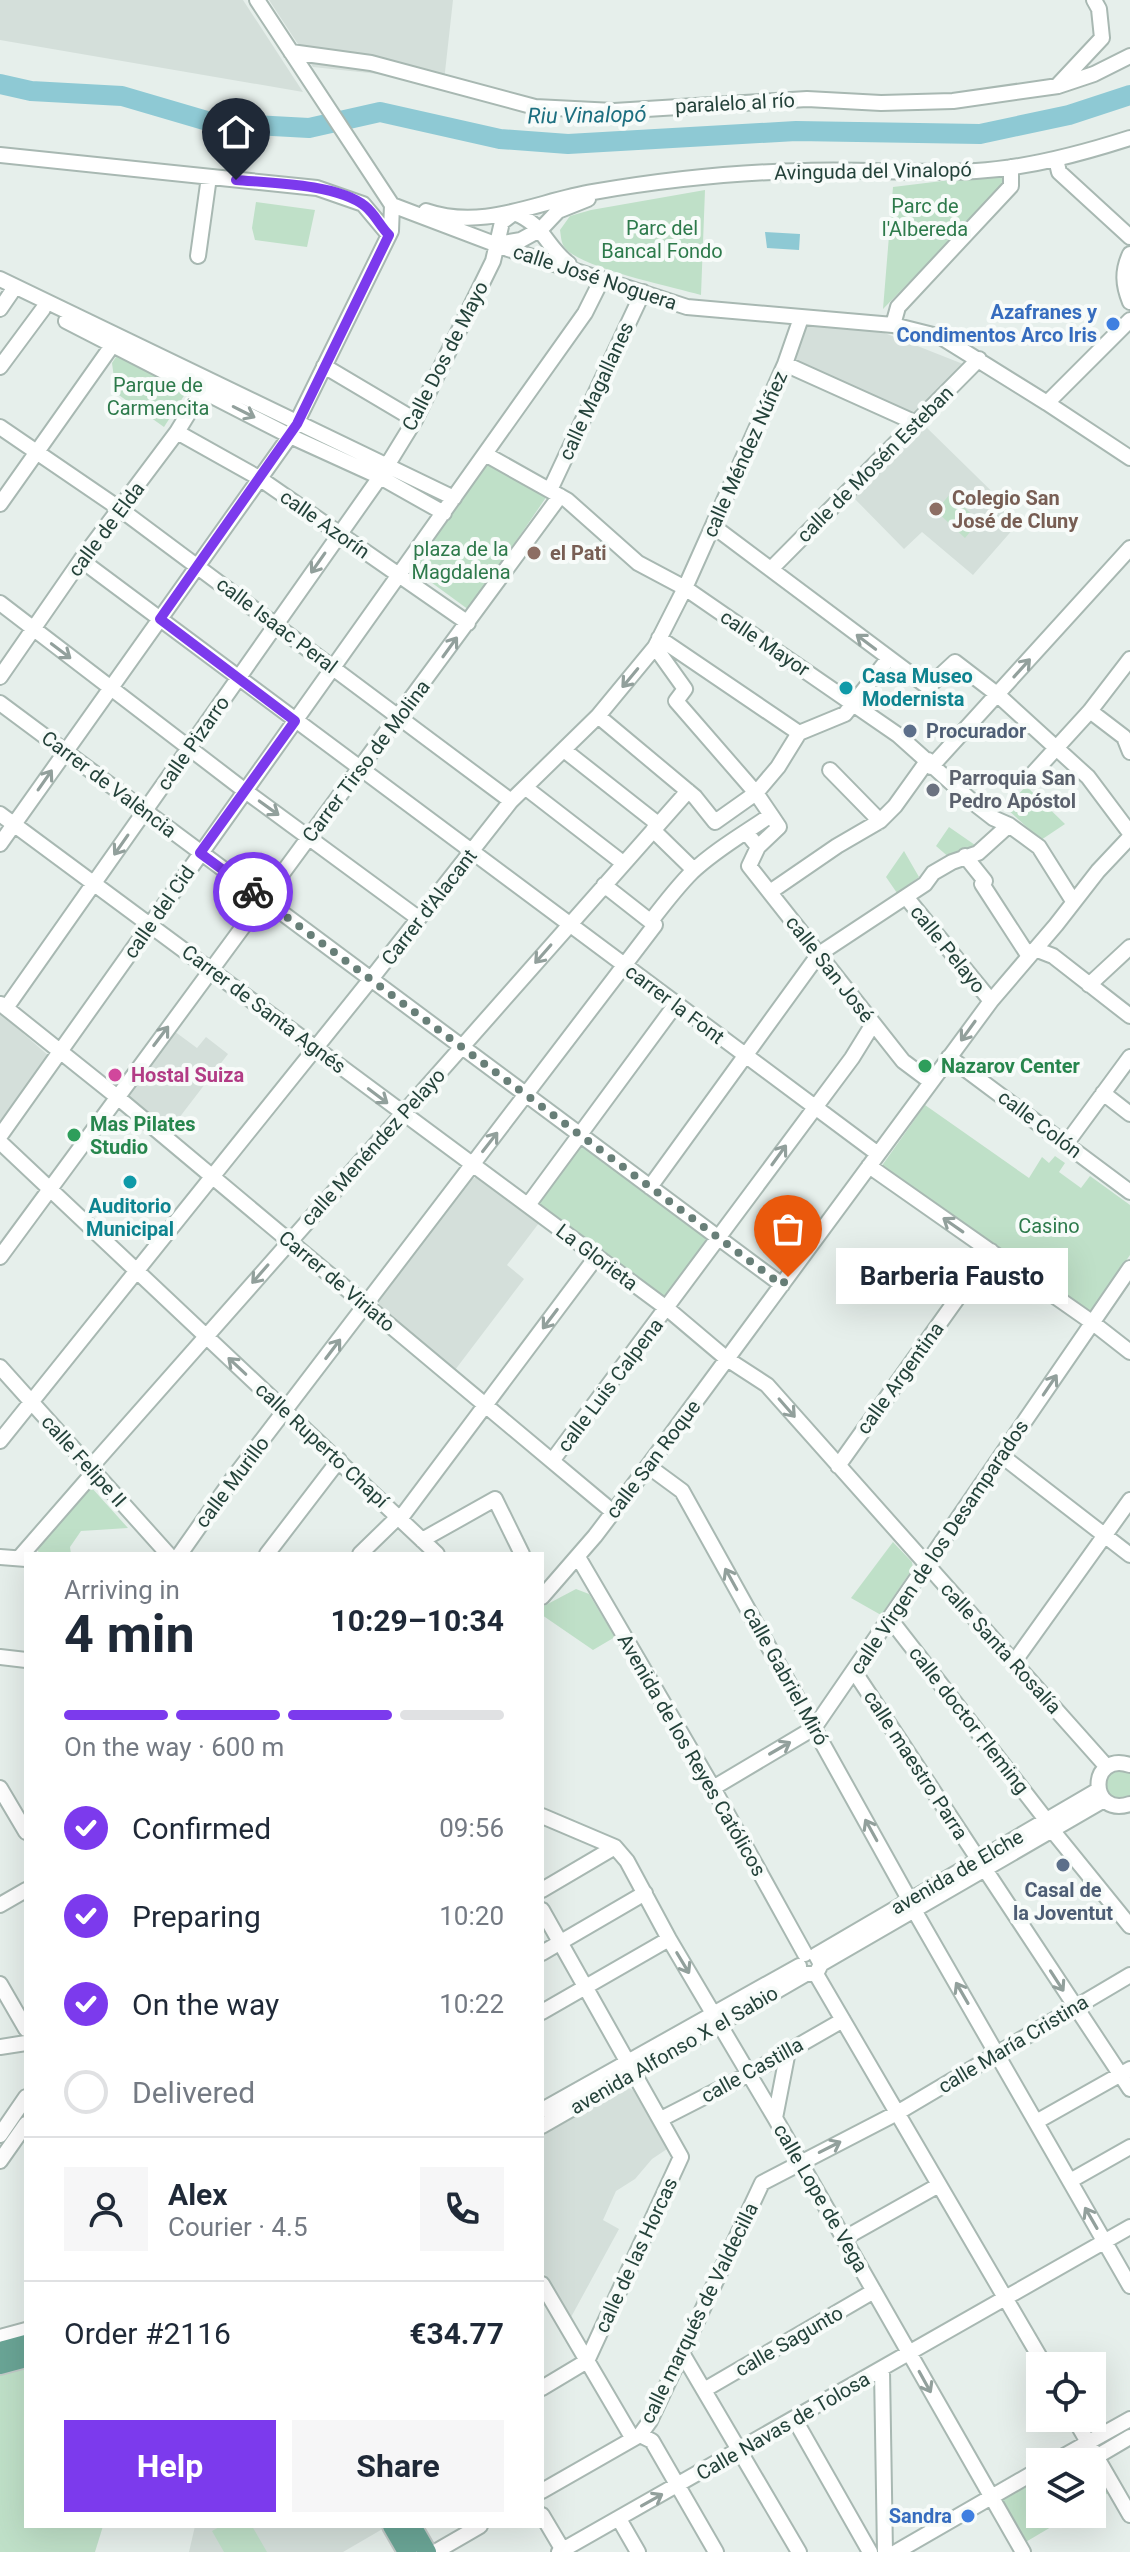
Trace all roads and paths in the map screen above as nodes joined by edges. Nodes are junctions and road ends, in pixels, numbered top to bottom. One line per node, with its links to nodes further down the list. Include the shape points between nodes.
1 (257, 0): 4 (street)
2 (1094, 0): 3 (street, via 1102,38)
3 (1097, 43): 5 (street, via 1104,52); 6 (street)
4 (291, 52): 6 (street, paralelo al río, via 371,63 535,107 614,111 807,99 953,101); 13 (street)
5 (1126, 58): 6 (street, paralelo al río)
6 (1058, 86)
7 (1130, 138): 9 (street, Avinguda del Vinalopó)
8 (0, 155): 11 (street)
9 (1056, 159): 10 (street, Avinguda del Vinalopó); 18 (street, via 1059,172)
10 (1011, 167): 12 (street, Avinguda del Vinalopó, via 803,171 663,179); 32 (street, via 1011,186 898,307)
11 (209, 177): 17 (street, via 317,188 350,198 363,204); 21 (street)
12 (614, 188): 14 (street); 16 (street, via 558,211)
13 (389, 199): 14 (street, via 471,218); 15 (street, calle José Noguera); 17 (street)
14 (514, 213): 16 (street); 19 (street, Calle Dos de Mayo, via 502,222)
15 (422, 217): 17 (street); 19 (street, calle José Noguera)
16 (541, 229): 19 (street); 22 (street, via 558,255)
17 (390, 233): 36 (street)
18 (1130, 237)
19 (497, 244): 22 (street, calle José Noguera); 40 (street, Calle Dos de Mayo)
20 (1130, 254): 27 (street, via 1124,272)
21 (198, 256)
22 (579, 271): 24 (street, calle José Noguera)
23 (0, 279): 33 (street)
24 (602, 279): 26 (street, calle José Noguera); 46 (street, calle del Cid, via 585,313)
25 (6, 290): 28 (street); 29 (street)
26 (643, 292): 30 (street, calle José Noguera, via 687,307); 50 (street, calle Magallanes)
27 (1130, 302)
28 (1, 306)
29 (43, 309): 33 (street); 37 (street)
30 (801, 318): 32 (street, calle José Noguera); 35 (street, calle Méndez Núñez)
31 (1130, 320): 39 (street)
32 (893, 325): 34 (street, calle José Noguera, via 941,337)
33 (115, 341): 38 (street); 45 (street)
34 (979, 359): 39 (street, calle José Noguera); 41 (street, calle de Mosén Esteban)
35 (785, 364): 41 (street); 55 (street, calle Méndez Núñez)
36 (324, 366): 40 (street); 43 (street)
37 (0, 367)
38 (206, 385): 43 (street); 44 (street, calle de Elda)
39 (1047, 403): 47 (street, calle José Noguera)
40 (415, 420): 48 (street, Calle Dos de Mayo)
41 (916, 423): 60 (street, calle de Mosén Esteban)
42 (0, 427): 45 (street, calle Isaac Peral)
43 (294, 430): 48 (street); 49 (street)
44 (177, 432): 49 (street, calle Azorín); 53 (street, calle de Elda)
45 (37, 453): 52 (street); 53 (street, calle Isaac Peral)
46 (485, 454): 50 (street, calle Mayor); 51 (street, calle del Cid)
47 (1130, 458)
48 (383, 471): 51 (street); 54 (street); 56 (street, calle Pizarro)
49 (259, 478): 56 (street, calle Azorín); 59 (street)
50 (555, 493): 62 (street, calle Mayor, via 638,563); 65 (street, Carrer Tirso de Molina)
51 (454, 498): 54 (street, calle del Cid)
52 (0, 504)
53 (120, 509): 58 (street, calle de Elda); 59 (street, calle Isaac Peral)
54 (444, 513): 61 (street, calle del Cid)
55 (713, 526): 60 (street); 62 (street, calle Méndez Núñez)
56 (339, 532): 61 (street, calle Azorín); 66 (street, calle Pizarro, one-way to 66)
57 (1130, 548): 77 (street, one-way to 57)
58 (81, 560): 64 (street, carrer la Font); 67 (street, calle de Elda)
59 (198, 566): 64 (street); 66 (street, calle Isaac Peral)
60 (771, 569): 69 (street, one-way to 60)
61 (399, 576): 65 (street, calle Azorín); 71 (street, calle del Cid)
62 (685, 588): 68 (street, calle Méndez Núñez); 79 (street, calle Mayor)
63 (0, 603): 67 (street)
64 (160, 619): 74 (street, carrer la Font); 75 (street)
65 (468, 623): 82 (street, Carrer Tirso de Molina, one-way to 65)
66 (276, 624): 71 (street, calle Isaac Peral); 74 (street, calle Pizarro)
67 (33, 630): 73 (street, calle de Elda); 75 (street, one-way to 75)
68 (657, 642): 72 (street); 76 (street); 81 (street, calle Méndez Núñez, one-way to 81)
69 (888, 659): 77 (street, via 928,687 955,662); 79 (street)
70 (1130, 659): 80 (street)
71 (334, 667): 82 (street, calle Isaac Peral); 83 (street, calle del Cid)
72 (702, 667): 76 (street); 84 (street)
73 (0, 677)
74 (238, 677): 83 (street, carrer la Font); 85 (street, calle Pizarro)
75 (111, 689): 85 (street); 88 (street)
76 (685, 689): 97 (street, via 676,701)
77 (998, 695): 86 (street); 90 (street)
78 (0, 703): 88 (street, Carrer de València)
79 (852, 703): 84 (street, via 845,714); 90 (street, calle Mayor)
80 (1090, 711): 86 (street); 89 (street, via 1124,737)
81 (598, 716): 87 (street, Carrer d'Alacant); 96 (street)
82 (399, 717): 91 (street, Carrer Tirso de Molina); 98 (street, calle Isaac Peral)
83 (295, 721): 91 (street, carrer la Font); 95 (street, calle del Cid)
84 (799, 733): 97 (street)
85 (189, 748): 95 (street); 99 (street, calle Pizarro)
86 (1056, 748): 93 (street); 107 (street, via 1088,777)
87 (564, 750): 94 (street, Carrer d'Alacant); 105 (street)
88 (65, 751): 99 (street, Carrer de València); 103 (street, one-way to 88)
89 (1130, 752)
90 (929, 764): 102 (street); 104 (street, calle Mayor, via 993,818)
91 (360, 769): 108 (street, Carrer Tirso de Molina); 112 (street, carrer la Font)
92 (830, 770): 102 (street)
93 (1028, 779)
94 (526, 788): 98 (street, Carrer d'Alacant); 114 (street)
95 (244, 790): 108 (street, one-way to 108); 111 (street, calle del Cid)
96 (688, 791): 97 (street, via 715,822); 105 (street, calle Menéndez Pelayo)
97 (756, 793): 101 (street)
98 (511, 801): 112 (street, Carrer d'Alacant)
99 (144, 812): 111 (street, Carrer de València); 116 (street, calle Pizarro, one-way to 116)
100 (0, 814): 103 (street, Carrer de Santa Agnés)
101 (771, 815): 106 (street, calle Murillo); 110 (street, via 779,827)
102 (880, 821): 118 (street)
103 (14, 824): 109 (street); 116 (street, Carrer de Santa Agnés)
104 (1009, 825): 113 (street, via 978,853); 121 (street, calle Mayor, via 1039,847)
105 (656, 827): 114 (street, calle Menéndez Pelayo); 115 (street)
106 (746, 832): 110 (street); 115 (street, calle Murillo)
107 (1130, 835): 121 (street, calle San Roque)
108 (309, 837): 120 (street, Carrer Tirso de Molina); 122 (street)
109 (0, 844)
110 (758, 847): 118 (street, calle San José, via 749,866)
111 (200, 853): 120 (street, Carrer de València); 124 (street, calle del Cid)
112 (471, 853): 122 (street, Carrer d'Alacant); 125 (street, carrer la Font)
113 (965, 856): 119 (street, via 933,873); 128 (street)
114 (623, 863): 117 (street, calle Menéndez Pelayo)
115 (694, 870): 123 (street, calle Murillo)
116 (95, 884): 124 (street, Carrer de Santa Agnés); 137 (street, calle Pizarro)
117 (604, 885): 123 (street); 125 (street, calle Menéndez Pelayo)
118 (770, 892): 129 (street, calle San José)
119 (906, 897): 129 (street); 135 (street, calle Pelayo)
120 (262, 899): 132 (street, Carrer Tirso de Molina); 133 (street, Carrer de València)
121 (1073, 901): 126 (street, calle San Roque)
122 (418, 918): 133 (street, Carrer d'Alacant)
123 (653, 923): 131 (street, calle Murillo)
124 (150, 924): 132 (street, Carrer de Santa Agnés); 142 (street, calle del Cid)
125 (569, 925): 131 (street, carrer la Font); 140 (street, calle Menéndez Pelayo, one-way to 140)
126 (1056, 925): 128 (street, calle San Roque); 130 (street, via 1050,941)
127 (1130, 947): 134 (street)
128 (1031, 952): 130 (street); 135 (street, calle San Roque)
129 (819, 954): 139 (street, calle San José); 143 (street)
130 (1053, 956): 134 (street)
131 (623, 966): 136 (street, carrer la Font); 148 (street, calle Murillo)
132 (211, 970): 141 (street, Carrer de Santa Agnés); 149 (street, Carrer Tirso de Molina, one-way to 132)
133 (371, 979): 140 (street, Carrer de València); 141 (street, Carrer d'Alacant)
134 (1089, 985): 138 (street)
135 (991, 1001): 144 (street, calle San Roque, one-way to 144)
136 (676, 1004): 143 (street, carrer la Font); 153 (street)
137 (3, 1006): 142 (street, Carrer de Viriato)
138 (1130, 1016)
139 (873, 1024): 146 (street, calle San José, via 903,1061); 150 (street, calle Luis Calpena)
140 (462, 1047): 148 (street, Carrer de València); 151 (street, calle Menéndez Pelayo)
141 (316, 1048): 151 (street, Carrer de Santa Agnés, one-way to 151); 158 (street, Carrer d'Alacant)
142 (60, 1052): 149 (street, Carrer de Viriato); 154 (street, calle del Cid)
143 (744, 1055): 150 (street, carrer la Font); 159 (street)
144 (949, 1057): 146 (street, calle San Roque); 155 (street, calle Colón)
145 (1130, 1057): 147 (street)
146 (931, 1082): 156 (street, calle San Roque)
147 (1103, 1093): 152 (street); 155 (street)
148 (526, 1095): 153 (street, Carrer de València); 157 (street, calle Murillo, one-way to 148)
149 (116, 1096): 158 (street, Carrer de Viriato); 160 (street, Carrer Tirso de Molina)
150 (814, 1108): 156 (street, carrer la Font); 163 (street, calle Luis Calpena, one-way to 150)
151 (402, 1114): 157 (street, Carrer de Santa Agnés); 164 (street, calle Menéndez Pelayo)
152 (1130, 1114)
153 (579, 1135): 159 (street, Carrer de València); 162 (street)
154 (0, 1139): 160 (street, calle Ruperto Chapí)
155 (1066, 1144): 161 (street, calle Colón)
156 (874, 1160): 165 (street, carrer la Font, one-way to 156); 170 (street, calle San Roque)
157 (473, 1165): 162 (street, Carrer de Santa Agnés); 171 (street, calle Murillo)
158 (213, 1177): 164 (street, Carrer de Viriato); 169 (street, Carrer d'Alacant)
159 (650, 1187): 163 (street, Carrer de València)
160 (51, 1190): 167 (street, Carrer Tirso de Molina); 169 (street, calle Ruperto Chapí)
161 (1130, 1192)
162 (528, 1205): 166 (street, La Glorieta)
163 (718, 1238): 170 (street, Carrer de València); 172 (street, calle Luis Calpena)
164 (290, 1241): 171 (street, Carrer de Viriato); 174 (street, calle Menéndez Pelayo, one-way to 174)
165 (991, 1251): 173 (street, carrer la Font); 186 (street, calle Argentina)
166 (597, 1256): 172 (street, La Glorieta); 179 (street, one-way to 179)
167 (0, 1257)
168 (1130, 1268): 173 (street, calle Virgen de los Desamparados)
169 (137, 1271): 174 (street, calle Ruperto Chapí); 178 (street, Carrer d'Alacant)
170 (782, 1285): 176 (street, calle San Roque)
171 (366, 1306): 179 (street, Carrer de Viriato); 180 (street, calle Murillo, one-way to 171)
172 (667, 1308): 176 (street, La Glorieta); 184 (street, calle Luis Calpena)
173 (1093, 1323): 175 (street, carrer la Font); 182 (street, calle Virgen de los Desamparados, one-way to 173)
174 (206, 1336): 180 (street, calle Ruperto Chapí, one-way to 174); 187 (street, calle Menéndez Pelayo)
175 (1130, 1352)
176 (727, 1359): 185 (street, calle San Roque); 186 (street, calle Santa Rosalía, one-way to 186, via 767,1385)
177 (0, 1367): 178 (street, calle Felipe II)
178 (31, 1401): 181 (street, Carrer d'Alacant); 187 (street, calle Felipe II)
179 (485, 1405): 184 (street, Carrer de Viriato); 190 (street)
180 (286, 1411): 183 (street, calle Ruperto Chapí); 195 (street, calle Murillo)
181 (0, 1441)
182 (1002, 1456): 191 (street); 204 (street, calle Virgen de los Desamparados)
183 (339, 1460): 190 (street, calle Ruperto Chapí); 196 (street)
184 (552, 1461): 189 (street, Carrer de Viriato)
185 (648, 1466): 189 (street, calle San Roque); 211 (street, calle Gabriel Miró, one-way to 185, via 682,1491)
186 (838, 1466): 204 (street, calle Santa Rosalía)
187 (92, 1470): 193 (street, calle Menéndez Pelayo); 194 (street, calle Felipe II)
188 (1130, 1500): 191 (street)
189 (613, 1512): 202 (street, calle San Roque)
190 (399, 1518): 192 (street, calle Ruperto Chapí); 197 (street)
191 (1104, 1536): 200 (street); 209 (street)
192 (422, 1540): 198 (street, calle Ruperto Chapí); 199 (street, via 495,1499)
193 (28, 1552)
194 (166, 1552)
195 (181, 1552)
196 (269, 1552)
197 (362, 1552)
198 (435, 1552)
199 (521, 1552)
200 (1130, 1555)
201 (0, 1557): 203 (street)
202 (578, 1557): 205 (street, calle San Roque); 215 (street, Avenida de los Reyes Católicos)
203 (23, 1558)
204 (927, 1565): 206 (street, calle Virgen de los Desamparados); 209 (street, calle Santa Rosalía)
205 (544, 1594)
206 (890, 1619): 210 (street, calle Virgen de los Desamparados); 219 (street, calle doctor Fleming)
207 (0, 1657): 208 (street)
208 (24, 1660)
209 (1014, 1662): 213 (street, calle Santa Rosalía)
210 (854, 1671): 211 (street, calle Virgen de los Desamparados); 222 (street, calle maestro Parra)
211 (814, 1728): 215 (street, calle Virgen de los Desamparados, one-way to 211); 226 (street, calle Gabriel Miró, one-way to 211)
212 (1130, 1765): 213 (street)
213 (1107, 1767): 216 (street, via 1099,1777)
214 (0, 1788): 220 (street)
215 (713, 1788): 233 (street, Avenida de los Reyes Católicos)
216 (1101, 1795): 217 (street, via 1113,1806); 219 (street, avenida de Elche)
217 (1130, 1804)
218 (544, 1817): 221 (street)
219 (1050, 1825): 222 (street, avenida de Elche); 229 (street, calle doctor Fleming)
220 (24, 1829)
221 (615, 1847): 223 (street); 225 (street, calle Lope de Vega)
222 (980, 1864): 226 (street, avenida de Elche); 237 (street, one-way to 237)
223 (544, 1889)
224 (24, 1891): 227 (street)
225 (645, 1893): 230 (street, calle Lope de Vega); 231 (street)
226 (911, 1904): 233 (street, avenida de Elche); 245 (street, calle Gabriel Miró, one-way to 226)
227 (0, 1905)
228 (544, 1913): 231 (street, calle de las Horcas)
229 (1130, 1926)
230 (669, 1939): 236 (street); 239 (street, calle Lope de Vega, one-way to 239)
231 (561, 1942): 232 (street); 236 (street, calle de las Horcas)
232 (544, 1952)
233 (810, 1965): 239 (street, avenida Alfonso X el Sabio); 240 (street, Avenida de los Reyes Católicos)
234 (1130, 1975): 237 (street, calle María Cristina)
235 (0, 1984): 241 (street)
236 (585, 1988): 238 (street); 246 (street, calle de las Horcas)
237 (1074, 2007): 245 (street, calle María Cristina); 247 (street)
238 (544, 2011)
239 (716, 2018): 246 (street, avenida Alfonso X el Sabio); 248 (street, calle Lope de Vega)
240 (843, 2020): 244 (street, calle Castilla); 251 (street, Avenida de los Reyes Católicos)
241 (24, 2026)
242 (24, 2043): 243 (street)
243 (0, 2047)
244 (788, 2051): 248 (street, calle Castilla); 253 (street)
245 (996, 2052): 251 (street, calle María Cristina); 255 (street, calle Gabriel Miró)
246 (630, 2068): 252 (street, avenida Alfonso X el Sabio); 254 (street, calle de las Horcas)
247 (1125, 2072): 249 (street); 255 (street)
248 (749, 2074): 253 (street, calle Lope de Vega); 254 (street, calle Castilla)
249 (1130, 2089)
250 (24, 2100): 257 (street)
251 (897, 2113): 260 (street, calle marqués de Valdecilla, one-way to 251); 262 (street, Avenida de los Reyes Católicos)
252 (544, 2117)
253 (775, 2118): 260 (street, calle Lope de Vega)
254 (661, 2119): 280 (street, calle de las Horcas, via 681,2157)
255 (1036, 2122): 261 (street, calle Gabriel Miró)
256 (24, 2127): 259 (street)
257 (0, 2135)
258 (1130, 2147): 261 (street)
259 (0, 2161)
260 (800, 2162): 264 (street, calle Lope de Vega); 277 (street, calle marqués de Valdecilla, via 762,2183)
261 (1070, 2181): 265 (street, calle Gabriel Miró, one-way to 261)
262 (939, 2185): 264 (street); 269 (street, Avenida de los Reyes Católicos)
263 (1130, 2227): 265 (street, Calle Navas de Tolosa)
264 (843, 2239): 268 (street, calle Lope de Vega)
265 (1105, 2242): 266 (street, calle Gabriel Miró); 269 (street, Calle Navas de Tolosa)
266 (1130, 2286)
267 (544, 2287): 270 (street)
268 (874, 2291): 278 (street, calle Lope de Vega); 284 (street, calle Sagunto)
269 (1006, 2299): 276 (street, Avenida de los Reyes Católicos); 278 (street, Calle Navas de Tolosa)
270 (556, 2308): 271 (street); 280 (street)
271 (544, 2315)
272 (24, 2331): 273 (street)
273 (0, 2337)
274 (24, 2345): 275 (main road)
275 (0, 2351)
276 (1037, 2352)
277 (682, 2353): 284 (street); 288 (street, calle marqués de Valdecilla, via 650,2421)
278 (910, 2354): 282 (street, Calle Navas de Tolosa); 299 (street, calle Lope de Vega, one-way to 299)
279 (24, 2359): 281 (main road)
280 (587, 2361): 283 (street); 288 (street)
281 (0, 2365)
282 (882, 2370): 286 (street, Calle Navas de Tolosa); 315 (street)
283 (544, 2387)
284 (704, 2390): 293 (street)
285 (1130, 2419): 290 (street)
286 (795, 2420): 293 (street, Calle Navas de Tolosa); 314 (street)
287 (1082, 2432): 290 (street)
288 (636, 2437): 297 (street, via 652,2441); 298 (street, calle marqués de Valdecilla)
289 (1130, 2437): 294 (street)
290 (1088, 2443): 291 (street); 292 (street)
291 (1079, 2448)
292 (1091, 2448)
293 (741, 2451): 297 (street, Calle Navas de Tolosa); 313 (street)
294 (1106, 2451)
295 (1106, 2474): 300 (street)
296 (1026, 2477): 299 (street)
297 (678, 2486): 302 (street, Calle Navas de Tolosa, one-way to 297); 312 (street)
298 (544, 2490)
299 (990, 2496): 306 (street); 316 (street, calle Lope de Vega)
300 (1130, 2515)
301 (544, 2519): 307 (street)
302 (619, 2519): 307 (street, Calle Navas de Tolosa); 311 (street)
303 (393, 2528): 308 (main road)
304 (413, 2528): 309 (main road)
305 (477, 2528): 310 (street)
306 (905, 2550)
307 (562, 2551)
308 (407, 2552)
309 (427, 2552)
310 (435, 2552)
311 (638, 2552)
312 (716, 2552)
313 (799, 2552)
314 (870, 2552)
315 (885, 2552)
316 (1023, 2552)

